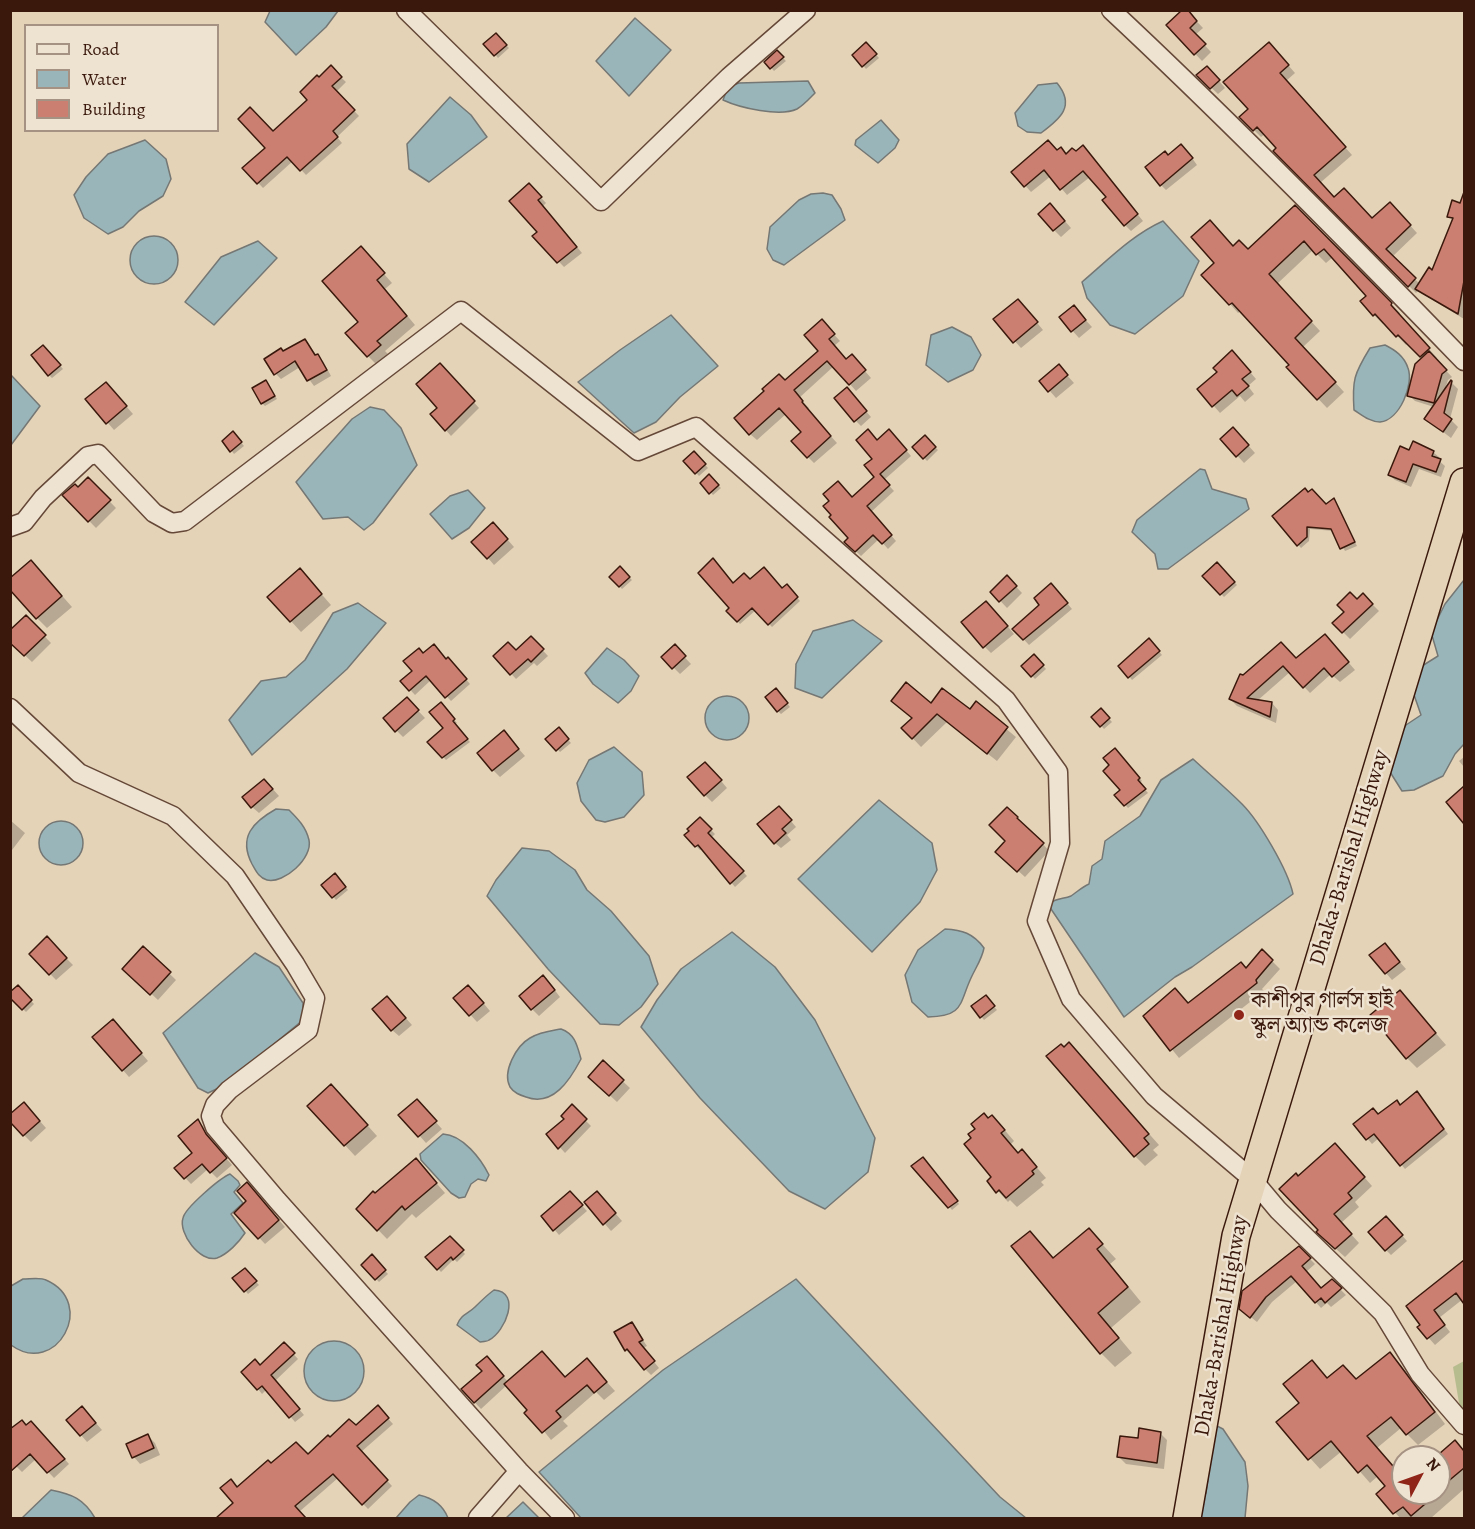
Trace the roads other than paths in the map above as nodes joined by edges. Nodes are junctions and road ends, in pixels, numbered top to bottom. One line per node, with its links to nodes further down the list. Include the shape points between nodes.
1 (406, 10): 2 (street, via 601,201 729,77)
2 (806, 10)
3 (1111, 10): 4 (street, via 1387,280)
4 (1464, 361)
5 (1464, 482): 8 (highway, Dhaka-Barishal Highway)
6 (10, 527): 8 (street, via 24,522 43,498 88,456 98,454 153,513 172,523 185,521 461,310 638,451 696,427 1006,700 1058,772 1060,843 1037,921 1071,999 1154,1096)
7 (10, 708): 10 (street, via 79,772 173,816 234,876 295,964 315,998 308,1030 229,1090 215,1105 211,1116 215,1127)
8 (1252, 1179): 9 (street, via 1278,1210 1383,1313 1420,1374); 13 (highway, Dhaka-Barishal Highway, via 1236,1236)
9 (1464, 1425)
10 (519, 1471): 11 (street); 12 (street)
11 (478, 1518)
12 (565, 1518)
13 (1187, 1518)

